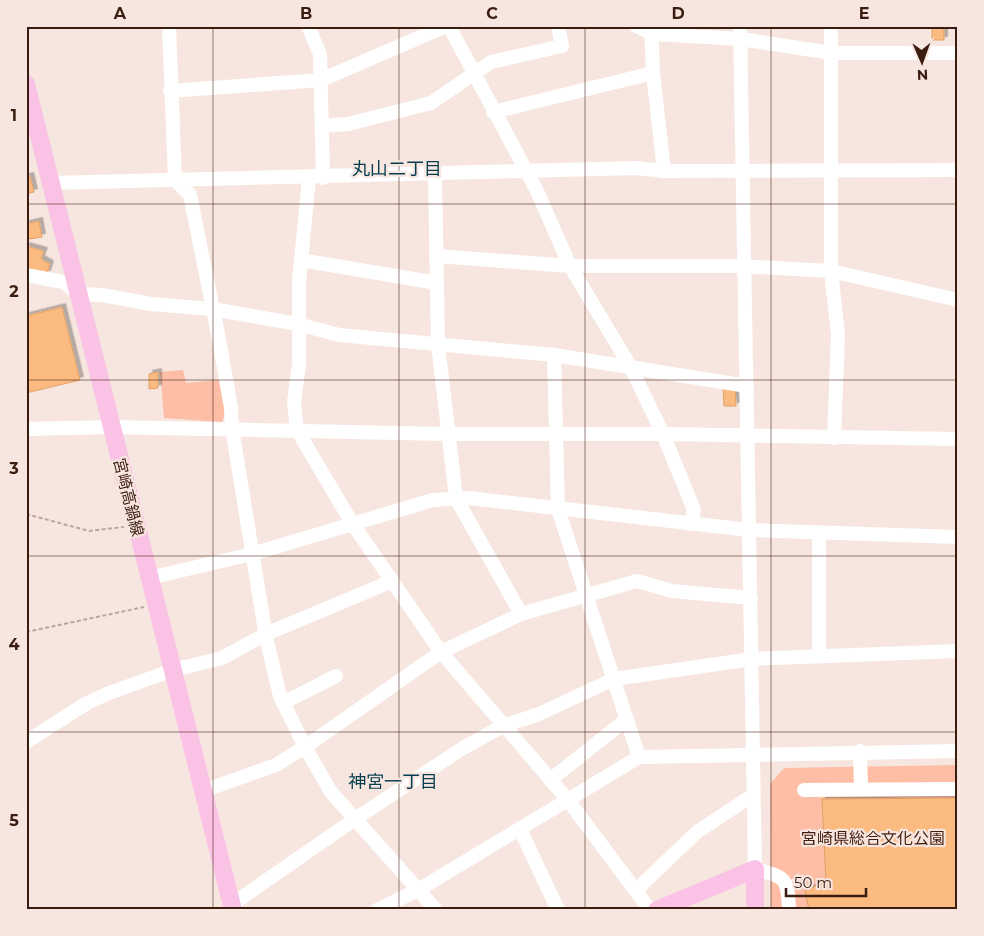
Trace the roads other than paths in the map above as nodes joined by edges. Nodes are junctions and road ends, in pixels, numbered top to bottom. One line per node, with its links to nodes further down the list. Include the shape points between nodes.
1 (169, 26): 15 (street)
2 (308, 26): 13 (street, via 320,54)
3 (447, 26): 11 (street); 13 (street)
4 (558, 26): 11 (street, via 562,46 491,62)
5 (636, 26): 7 (street)
6 (831, 26): 9 (street)
7 (652, 30): 8 (street); 12 (street)
8 (740, 32): 9 (street); 18 (street)
9 (832, 53): 10 (street); 19 (street)
10 (958, 53)
11 (473, 73): 16 (street); 17 (street, via 430,103 348,124)
12 (653, 73): 16 (street); 21 (street)
13 (321, 80): 15 (street); 17 (street)
14 (26, 84): 26 (main road, 宮崎高鍋線)
15 (170, 90): 25 (street)
16 (494, 112): 22 (street)
17 (322, 126): 24 (street)
18 (743, 169): 19 (street); 21 (street); 30 (street)
19 (831, 170): 20 (street); 31 (street)
20 (958, 170)
21 (664, 171): 22 (street, via 637,168)
22 (526, 172): 23 (street); 29 (street)
23 (435, 175): 24 (street); 27 (street)
24 (316, 178): 25 (street); 28 (street)
25 (175, 180): 26 (street); 36 (street, via 190,195)
26 (51, 183): 34 (main road, 宮崎高鍋線)
27 (436, 256): 29 (street); 33 (street)
28 (301, 260): 33 (street); 37 (street)
29 (570, 266): 30 (street); 40 (street)
30 (746, 267): 31 (street); 41 (street)
31 (831, 271): 35 (street); 50 (street, via 838,336)
32 (26, 275): 34 (street, via 63,282)
33 (437, 283): 38 (street)
34 (79, 294): 36 (street); 42 (main road, 宮崎高鍋線)
35 (958, 300)
36 (212, 309): 37 (street); 43 (street)
37 (298, 324): 38 (street, via 339,335); 45 (street, via 299,364 294,402)
38 (438, 344): 39 (street); 47 (street)
39 (554, 356): 40 (street); 46 (street)
40 (630, 366): 41 (street); 48 (street)
41 (747, 386): 49 (street)
42 (112, 427): 43 (street); 44 (street); 60 (main road, 宮崎高鍋線)
43 (232, 428): 45 (street); 59 (street)
44 (26, 429)
45 (297, 430): 47 (street); 54 (street)
46 (556, 433): 47 (street); 48 (street); 53 (street)
47 (447, 434): 52 (street)
48 (663, 434): 49 (street); 55 (street, via 694,510)
49 (747, 437): 50 (street); 56 (street)
50 (834, 438): 51 (street)
51 (958, 439)
52 (456, 498): 53 (street); 54 (street, via 433,500); 64 (street)
53 (558, 509): 55 (street); 62 (street)
54 (352, 523): 59 (street); 61 (street)
55 (691, 524): 56 (street)
56 (749, 530): 57 (street); 63 (street)
57 (819, 533): 58 (street); 68 (street)
58 (958, 537)
59 (252, 554): 60 (street); 65 (street)
60 (149, 578): 70 (main road, 宮崎高鍋線)
61 (392, 581): 65 (street); 66 (street)
62 (587, 595): 63 (street, via 637,581 672,591); 64 (street); 72 (street)
63 (751, 598): 69 (street)
64 (521, 614): 66 (street)
65 (266, 634): 70 (street, via 222,658); 73 (street)
66 (441, 652): 75 (street); 77 (street)
67 (958, 652): 68 (street)
68 (819, 656): 69 (street)
69 (752, 659): 72 (street); 80 (street)
70 (173, 670): 76 (street, via 87,703); 86 (main road, 宮崎高鍋線)
71 (336, 676): 73 (street)
72 (614, 678): 74 (street); 75 (street, via 539,714)
73 (283, 702): 77 (street)
74 (627, 719): 81 (street); 82 (street)
75 (503, 726): 82 (street); 89 (street, via 463,748)
76 (26, 742)
77 (305, 747): 86 (street, via 276,765); 89 (street, via 331,792)
78 (860, 751): 79 (street); 80 (street); 85 (street)
79 (958, 751)
80 (752, 754): 81 (street); 87 (street)
81 (639, 757): 88 (street)
82 (550, 780): 88 (street)
83 (958, 789): 85 (street)
84 (804, 790): 85 (street)
85 (862, 790)
86 (203, 791): 94 (main road, 宮崎高鍋線)
87 (753, 794): 91 (street); 93 (street, via 697,832)
88 (568, 800): 90 (street); 93 (street)
89 (355, 819): 92 (street); 94 (street)
90 (520, 829): 92 (street); 97 (street)
91 (754, 868): 99 (main road); 100 (main road); 101 (street, via 781,876 786,881)
92 (418, 890): 95 (street); 96 (street)
93 (636, 890): 98 (street)
94 (232, 908)
95 (377, 910)
96 (436, 910)
97 (558, 910)
98 (650, 910)
99 (658, 910)
100 (755, 910)
101 (789, 910)

